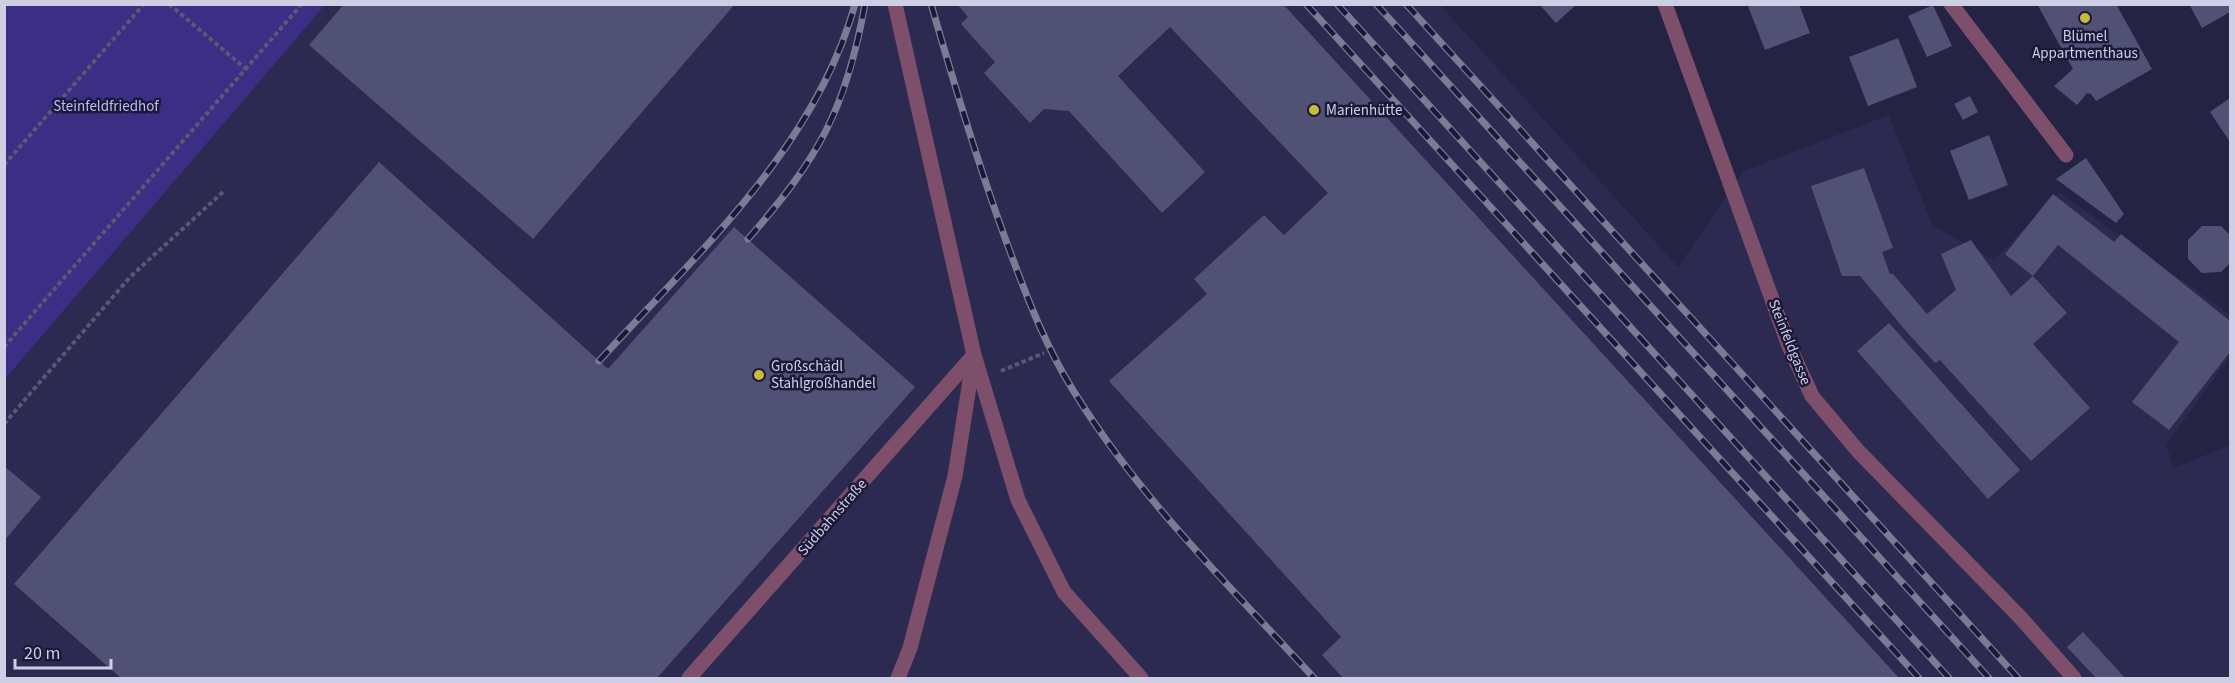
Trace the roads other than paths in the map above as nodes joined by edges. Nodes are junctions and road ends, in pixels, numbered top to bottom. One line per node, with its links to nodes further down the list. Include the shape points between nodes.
1 (895, 4): 5 (street)
2 (1665, 4): 9 (street, Steinfeldgasse, via 1789,346 1812,396 1858,451)
3 (1952, 4): 4 (street)
4 (2066, 155)
5 (974, 355): 6 (street, Südbahnstraße); 7 (street, via 955,476 910,648); 8 (street, via 1018,500 1064,592)
6 (689, 678)
7 (898, 678)
8 (1141, 678)
9 (2074, 678)

